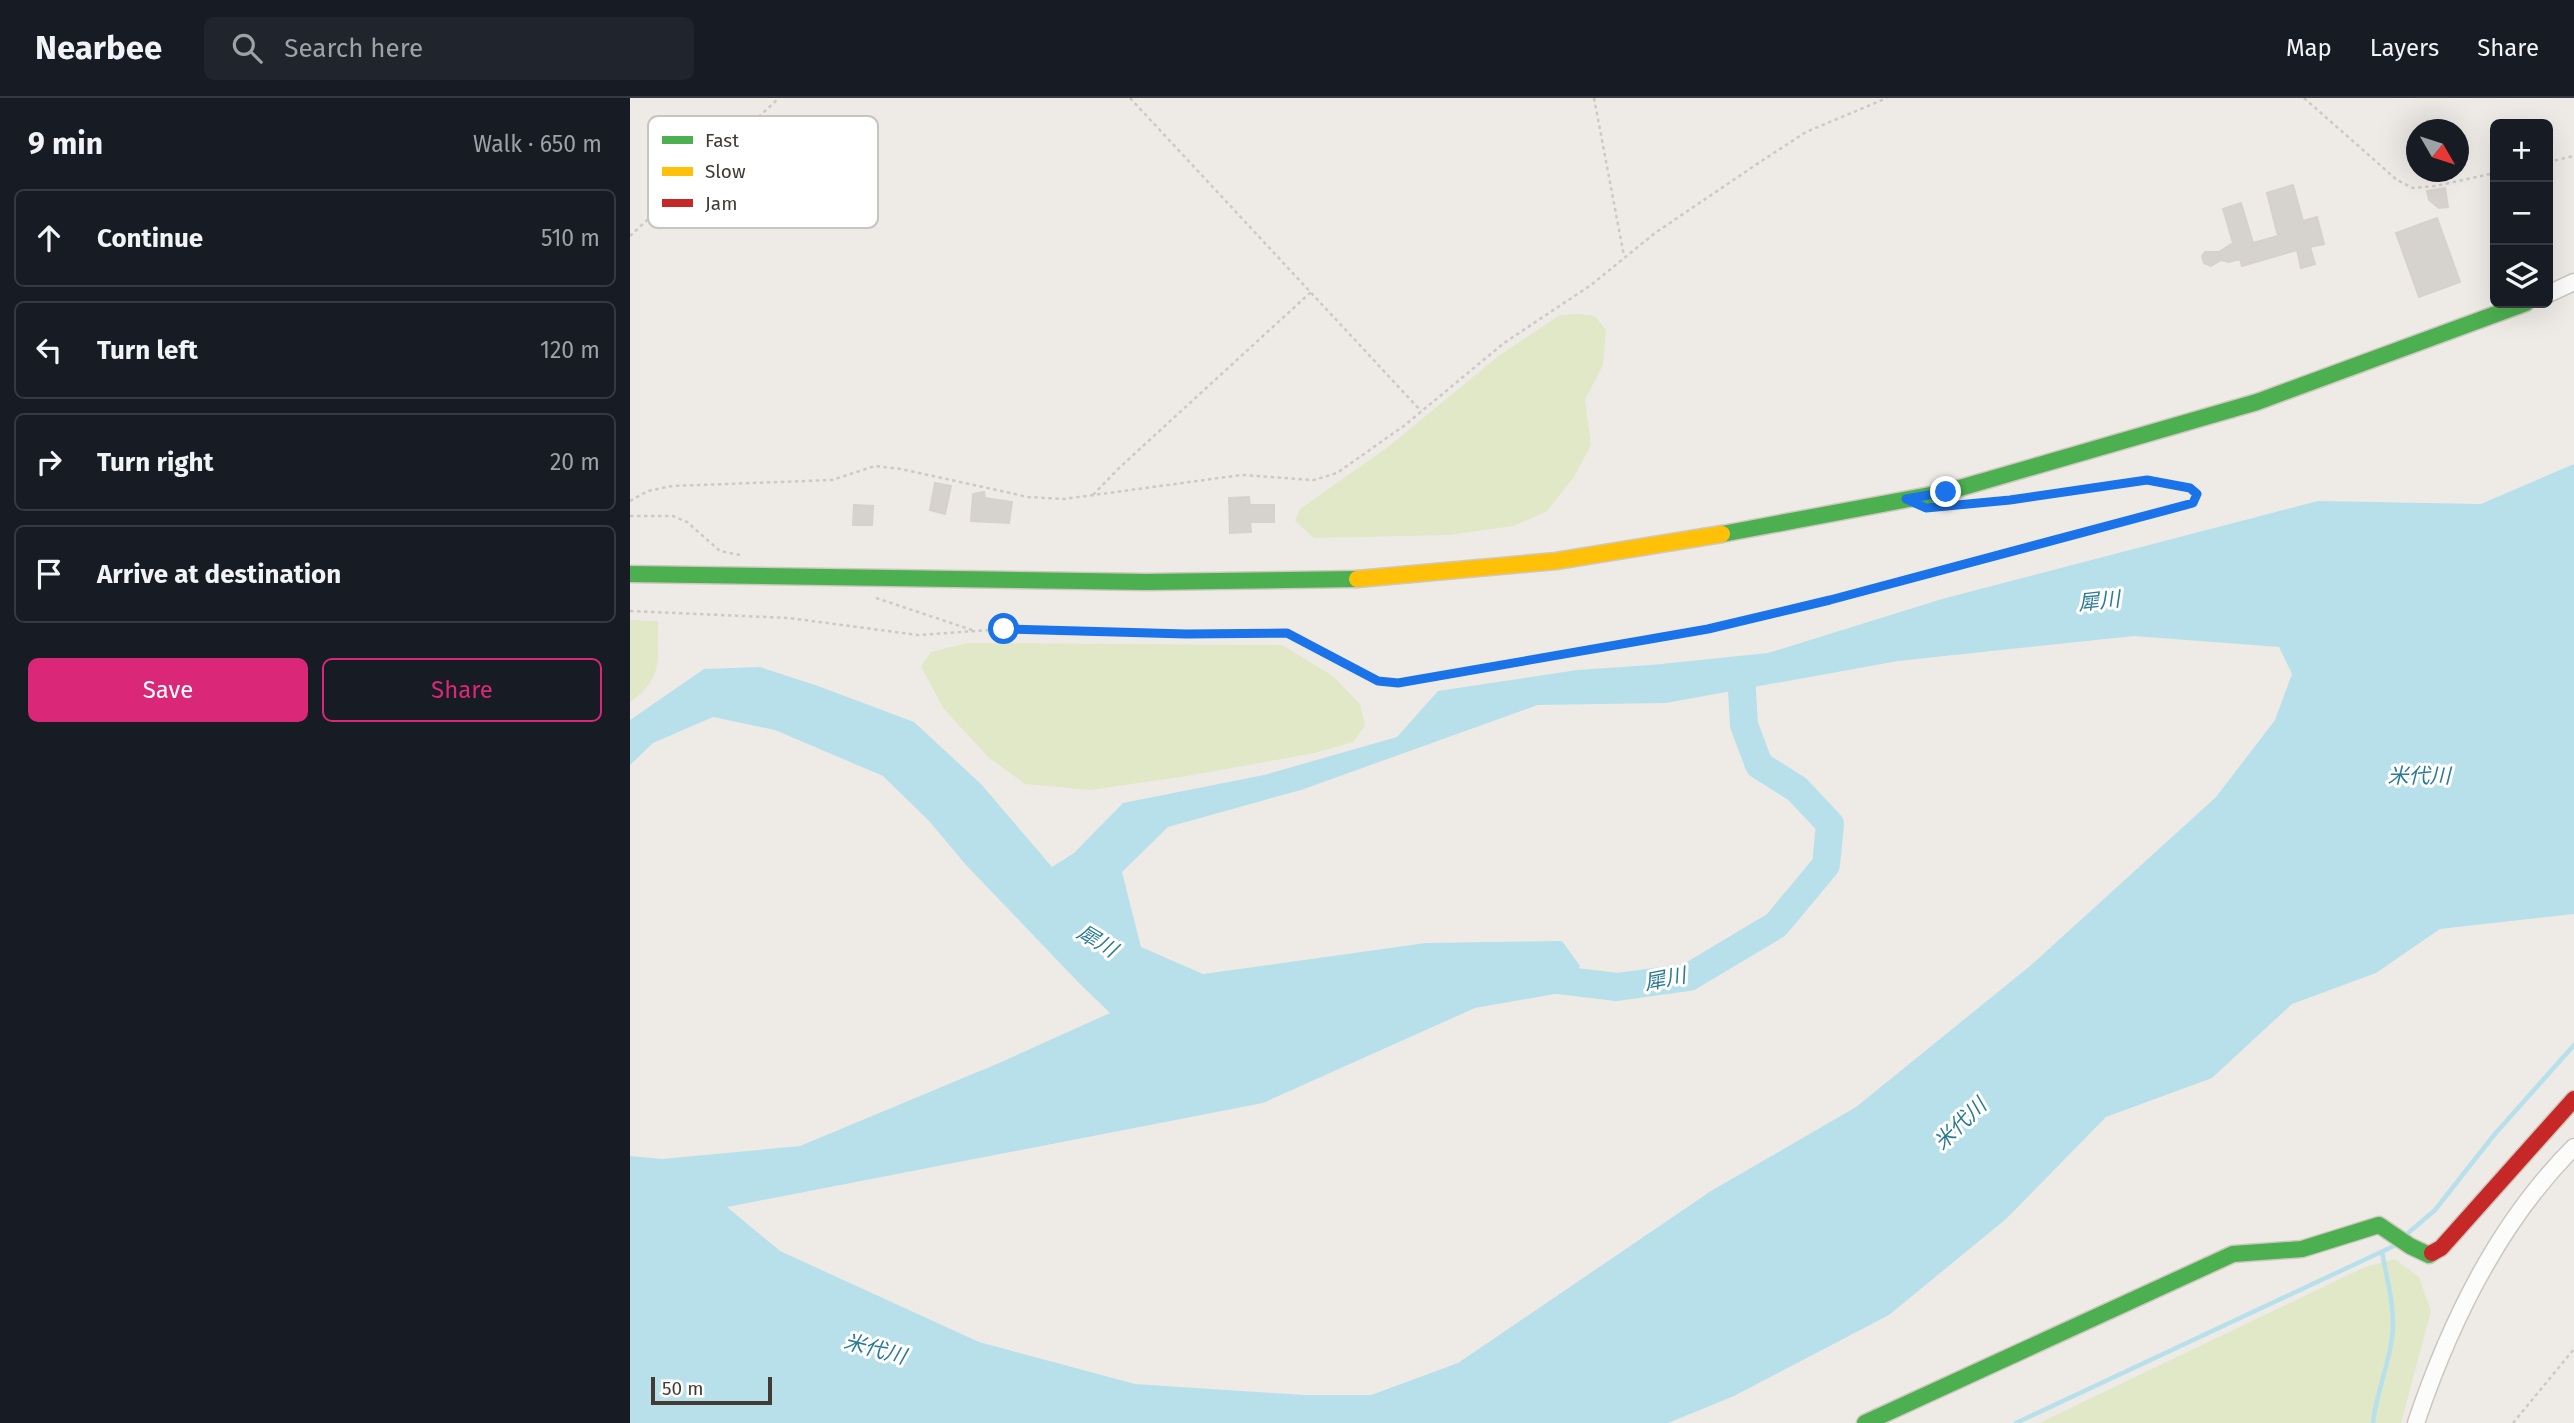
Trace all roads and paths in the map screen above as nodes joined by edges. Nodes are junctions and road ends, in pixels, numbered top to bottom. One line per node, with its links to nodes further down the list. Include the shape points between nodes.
1 (779, 98): 6 (path)
2 (1130, 98): 15 (path)
3 (1594, 98): 12 (path)
4 (1887, 98): 12 (path, via 1806,132)
5 (2304, 98): 9 (path, via 2397,180 2413,188)
6 (760, 116)
7 (2574, 156): 8 (path)
8 (2553, 161)
9 (2490, 174)
10 (648, 219): 11 (path)
11 (630, 236)
12 (1625, 258): 17 (path, via 1504,343)
13 (2574, 282): 14 (street)
14 (2553, 291)
15 (1311, 292): 17 (path); 18 (path)
16 (2512, 308): 21 (street, via 2257,402 1946,492 1556,561 1356,579 1146,582)
17 (1422, 412): 18 (path, via 1337,473 1314,480 1241,475)
18 (1093, 495): 19 (path, via 1028,497 875,466 832,480 672,486)
19 (630, 501)
20 (1982, 502): 22 (path, via 2147,480 2190,488 2197,494 2193,503 1722,626 1398,683 1378,681 1287,633 1004,629 918,635 789,618)
21 (630, 574)
22 (630, 611)
23 (2574, 1099): 26 (street, via 2441,1248 2429,1255 2416,1252 2379,1225 2302,1249 2233,1254)
24 (2574, 1147): 27 (street, via 2516,1217 2483,1269 2451,1331)
25 (2574, 1349): 28 (path)
26 (1865, 1423)
27 (2416, 1423)
28 (2513, 1423)

